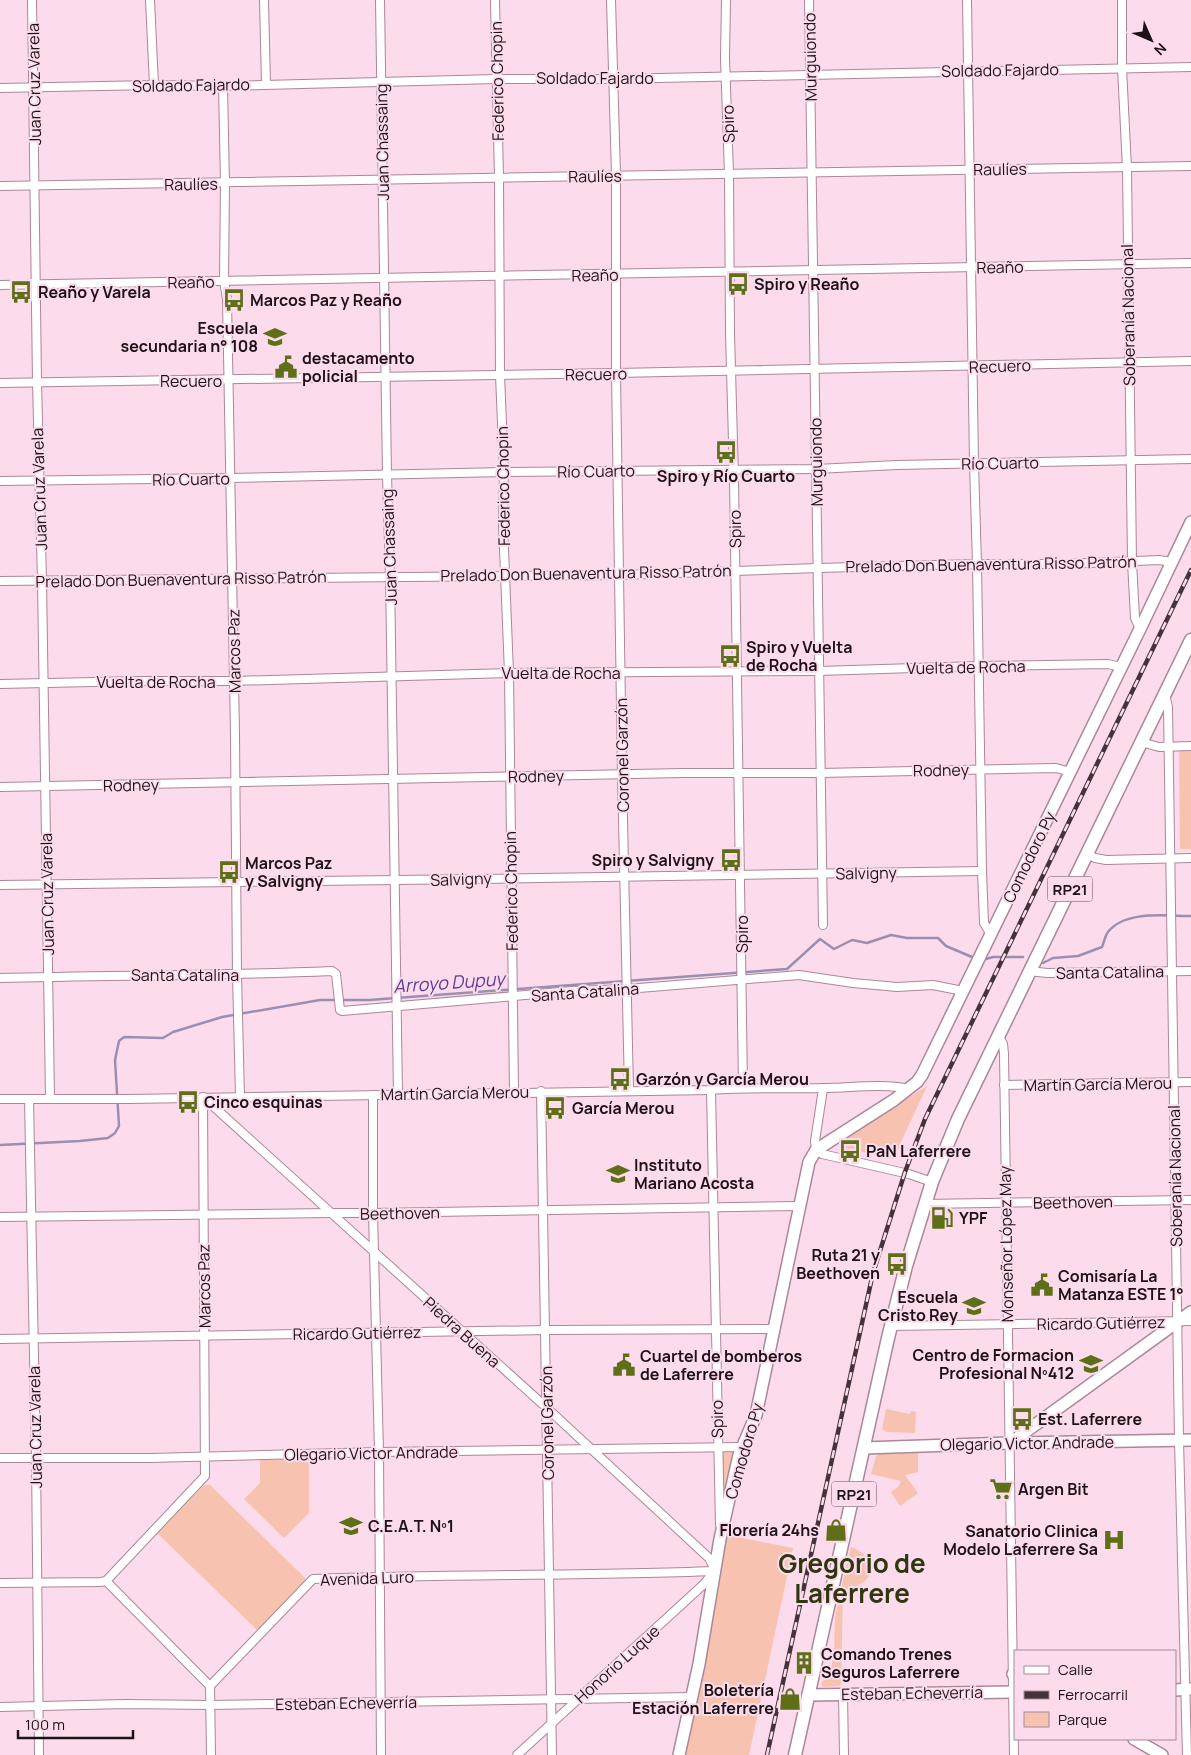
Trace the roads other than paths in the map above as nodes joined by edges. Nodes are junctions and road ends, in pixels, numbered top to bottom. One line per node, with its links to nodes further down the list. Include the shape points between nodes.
1 (32, 0): 23 (street, Juan Cruz Varela)
2 (150, 0): 20 (street)
3 (264, 0): 19 (street)
4 (380, 0): 18 (street, Juan Chassaing)
5 (495, 0): 16 (street, Federico Chopin)
6 (611, 0): 17 (street, Coronel Garzón)
7 (726, 0): 15 (street, Spiro)
8 (809, 0): 14 (street, Murguiondo)
9 (967, 0): 13 (street)
10 (1122, 0): 12 (street, Soberanía Nacional)
11 (1191, 67): 12 (street, Soldado Fajardo)
12 (1122, 68): 13 (street, Soldado Fajardo); 25 (street, Soberanía Nacional)
13 (968, 71): 14 (street, Soldado Fajardo); 26 (street)
14 (810, 75): 15 (street, Soldado Fajardo); 27 (street, Murguiondo)
15 (726, 77): 17 (street, Soldado Fajardo); 28 (street, Spiro)
16 (496, 79): 17 (street, Soldado Fajardo); 18 (street, Soldado Fajardo); 30 (street, Federico Chopin)
17 (612, 79): 29 (street, Coronel Garzón)
18 (381, 82): 19 (street, Soldado Fajardo); 31 (street, Juan Chassaing)
19 (266, 84): 21 (street, Soldado Fajardo)
20 (154, 85): 21 (street, Soldado Fajardo); 23 (street, Soldado Fajardo)
21 (223, 86): 32 (street, Marcos Paz)
22 (0, 88): 23 (street, Soldado Fajardo)
23 (34, 88): 34 (street, Juan Cruz Varela)
24 (1191, 166): 25 (street, Raulíes)
25 (1127, 168): 26 (street, Raulíes); 36 (street, Soberanía Nacional)
26 (970, 170): 27 (street, Raulíes); 37 (street)
27 (812, 172): 28 (street, Raulíes); 38 (street, Murguiondo)
28 (729, 174): 29 (street, Raulíes); 39 (street, Spiro)
29 (616, 175): 30 (street, Raulíes); 40 (street, Coronel Garzón)
30 (499, 178): 31 (street, Raulíes); 41 (street, Federico Chopin)
31 (384, 181): 32 (street, Raulíes); 42 (street, Juan Chassaing)
32 (224, 184): 34 (street, Raulíes); 43 (street, Marcos Paz)
33 (0, 186): 34 (street, Raulíes)
34 (36, 186): 45 (street, Juan Cruz Varela)
35 (1191, 264): 36 (street, Reaño)
36 (1127, 265): 37 (street, Reaño); 47 (street, Soberanía Nacional)
37 (971, 267): 38 (street, Reaño); 48 (street)
38 (813, 269): 39 (street, Reaño); 49 (street, Murguiondo)
39 (730, 272): 40 (street, Reaño); 50 (street, Spiro)
40 (616, 274): 41 (street, Reaño); 51 (street, Coronel Garzón)
41 (500, 277): 42 (street, Reaño); 52 (street, Federico Chopin)
42 (384, 279): 43 (street, Reaño); 53 (street, Juan Chassaing)
43 (224, 282): 45 (street, Reaño); 54 (street, Marcos Paz)
44 (0, 285): 45 (street, Reaño)
45 (36, 285): 55 (street, Juan Cruz Varela)
46 (1191, 361): 47 (street, Recuero)
47 (1129, 362): 48 (street, Recuero); 58 (street, Soberanía Nacional)
48 (973, 367): 49 (street, Recuero); 59 (street)
49 (814, 368): 50 (street, Recuero); 61 (street, Murguiondo)
50 (731, 371): 51 (street, Recuero); 60 (street, Spiro)
51 (616, 374): 52 (street, Recuero); 62 (street, Coronel Garzón)
52 (500, 375): 53 (street, Recuero); 63 (street, Federico Chopin)
53 (386, 377): 54 (street, Recuero); 64 (street, Juan Chassaing)
54 (228, 380): 55 (street, Recuero); 65 (street, Marcos Paz)
55 (37, 382): 56 (street, Recuero); 66 (street, Juan Cruz Varela)
56 (0, 383)
57 (1191, 459): 58 (street, Río Cuarto)
58 (1130, 460): 59 (street, Río Cuarto); 69 (street, Soberanía Nacional)
59 (974, 464): 61 (street, Río Cuarto); 71 (street)
60 (734, 469): 61 (street, Río Cuarto); 62 (street, Río Cuarto); 73 (street, Spiro)
61 (816, 469): 72 (street, Murguiondo)
62 (618, 471): 63 (street, Río Cuarto); 74 (street, Coronel Garzón)
63 (504, 472): 64 (street, Río Cuarto); 76 (street, Federico Chopin)
64 (386, 475): 65 (street, Río Cuarto); 75 (street, Juan Chassaing)
65 (230, 478): 66 (street, Río Cuarto); 77 (street, Marcos Paz)
66 (39, 480): 67 (street, Río Cuarto); 79 (street, Juan Cruz Varela)
67 (0, 481)
68 (1191, 522): 70 (main road, Comodoro Py)
69 (1132, 562): 70 (street, Prelado Don Buenaventura Risso Patrón); 71 (street, Prelado Don Buenaventura Risso Patrón); 80 (street, Soberanía Nacional, via 1135,618)
70 (1172, 562): 80 (main road, Comodoro Py)
71 (977, 564): 72 (street, Prelado Don Buenaventura Risso Patrón); 82 (street)
72 (818, 568): 73 (street, Prelado Don Buenaventura Risso Patrón); 85 (street, Murguiondo)
73 (736, 571): 74 (street, Prelado Don Buenaventura Risso Patrón); 84 (street, Spiro)
74 (620, 575): 76 (street, Prelado Don Buenaventura Risso Patrón); 87 (street, Coronel Garzón)
75 (390, 577): 76 (street, Prelado Don Buenaventura Risso Patrón); 77 (street, Prelado Don Buenaventura Risso Patrón); 88 (street, Juan Chassaing)
76 (505, 577): 86 (street, Federico Chopin)
77 (232, 579): 79 (street, Prelado Don Buenaventura Risso Patrón); 89 (street, Marcos Paz)
78 (0, 581): 79 (street, Prelado Don Buenaventura Risso Patrón)
79 (42, 581): 90 (street, Juan Cruz Varela)
80 (1140, 629): 83 (main road, Comodoro Py)
81 (1191, 640): 92 (main road, RP21)
82 (978, 666): 83 (street, Vuelta de Rocha, via 1108,664); 85 (street, Vuelta de Rocha); 96 (street)
83 (1121, 667): 97 (main road, Comodoro Py)
84 (737, 670): 85 (street, Vuelta de Rocha); 87 (street, Vuelta de Rocha); 98 (street, Spiro)
85 (819, 671): 99 (street, Murguiondo)
86 (509, 673): 87 (street, Vuelta de Rocha); 88 (street, Vuelta de Rocha); 101 (street, Federico Chopin)
87 (621, 673): 100 (street, Coronel Garzón)
88 (392, 676): 89 (street, Vuelta de Rocha); 102 (street, Juan Chassaing)
89 (234, 681): 90 (street, Vuelta de Rocha); 103 (street, Marcos Paz)
90 (43, 683): 91 (street, Vuelta de Rocha); 104 (street, Juan Cruz Varela)
91 (0, 684)
92 (1165, 694): 93 (main road, RP21); 95 (street)
93 (1141, 742): 95 (street); 106 (main road, RP21)
94 (1191, 746): 95 (street)
95 (1168, 747): 108 (street)
96 (980, 770): 97 (street, Rodney, via 1056,768); 99 (street, Rodney); 109 (street)
97 (1071, 772): 119 (main road, Comodoro Py)
98 (739, 773): 99 (street, Rodney); 100 (street, Rodney); 110 (street, Spiro)
99 (821, 773): 111 (street, Murguiondo)
100 (622, 775): 101 (street, Rodney); 113 (street, Coronel Garzón)
101 (510, 777): 102 (street, Rodney); 112 (street, Federico Chopin)
102 (393, 779): 103 (street, Rodney); 114 (street, Juan Chassaing)
103 (236, 782): 104 (street, Rodney); 115 (street, Marcos Paz)
104 (45, 787): 105 (street, Rodney); 117 (street, Juan Cruz Varela)
105 (0, 788)
106 (1087, 854): 108 (street, via 1106,860); 120 (main road, RP21)
107 (1191, 858): 108 (street)
108 (1172, 859): 121 (street, Soberanía Nacional)
109 (982, 871): 111 (street, Salvigny); 119 (street, via 984,923)
110 (741, 874): 111 (street, Salvigny); 113 (street, Salvigny); 126 (street, Spiro)
111 (822, 874): 118 (street, Murguiondo)
112 (510, 878): 113 (street, Salvigny); 114 (street, Salvigny); 129 (street, Federico Chopin)
113 (625, 878): 127 (street, Coronel Garzón)
114 (395, 881): 115 (street, Salvigny); 130 (street, Juan Chassaing)
115 (236, 882): 117 (street, Salvigny); 123 (street, Marcos Paz)
116 (0, 885): 117 (street, Salvigny)
117 (47, 885): 124 (street, Juan Cruz Varela)
118 (823, 925)
119 (991, 935): 128 (main road, Comodoro Py)
120 (1029, 971): 121 (street, Santa Catalina); 131 (main road, RP21)
121 (1172, 971): 122 (street, Santa Catalina); 132 (street, Soberanía Nacional)
122 (1191, 971)
123 (237, 975): 124 (street, Santa Catalina); 130 (street, Santa Catalina, via 332,971 336,974 340,1010); 144 (street, Marcos Paz)
124 (48, 976): 125 (street, Santa Catalina); 146 (street, Juan Cruz Varela)
125 (0, 978)
126 (742, 978): 127 (street, Santa Catalina); 128 (street, Santa Catalina, via 806,975 898,987 933,985); 135 (street, Spiro)
127 (627, 988): 129 (street, Santa Catalina); 140 (street, Coronel Garzón)
128 (963, 991): 137 (main road, Comodoro Py, via 922,1075)
129 (512, 996): 130 (street, Santa Catalina); 141 (street, Federico Chopin)
130 (398, 1004): 142 (street, Juan Chassaing)
131 (998, 1035): 134 (street, Monseñor López May, via 1003,1044); 150 (main road, RP21)
132 (1174, 1082): 133 (street, Martín García Merou); 134 (street, Martín García Merou); 152 (street, Soberanía Nacional)
133 (1191, 1082)
134 (1004, 1085): 153 (street, Monseñor López May)
135 (743, 1087): 136 (street, Martín García Merou); 138 (street, Martín García Merou)
136 (823, 1088): 137 (street, Martín García Merou, via 893,1086); 149 (street, Comodoro Py)
137 (909, 1089): 149 (main road, Comodoro Py)
138 (711, 1090): 140 (street, Martín García Merou); 156 (street, Spiro)
139 (541, 1091): 140 (street, Martín García Merou); 141 (street, Martín García Merou); 157 (street, Coronel Garzón)
140 (629, 1091)
141 (514, 1092): 142 (street, Martín García Merou)
142 (398, 1094): 143 (street, Martín García Merou)
143 (373, 1095): 144 (street, Martín García Merou); 159 (street)
144 (240, 1096): 145 (street, Martín García Merou)
145 (203, 1097): 146 (street, Martín García Merou); 158 (street, Piedra Buena); 160 (street, Marcos Paz)
146 (50, 1098): 148 (street, Martín García Merou)
147 (0, 1099): 148 (street, Martín García Merou)
148 (29, 1099): 161 (street, Juan Cruz Varela)
149 (816, 1150): 150 (street); 155 (main road, Comodoro Py, via 809,1162)
150 (932, 1182): 154 (main road, RP21)
151 (1191, 1200): 152 (street, Beethoven)
152 (1176, 1201): 153 (street, Beethoven); 165 (street, Soberanía Nacional)
153 (1006, 1203): 154 (street, Beethoven); 167 (street, Monseñor López May)
154 (924, 1204): 168 (main road, RP21)
155 (800, 1206): 156 (street, Beethoven); 170 (main road, Comodoro Py)
156 (714, 1208): 157 (street, Beethoven); 169 (street, Spiro)
157 (544, 1210): 159 (street, Beethoven); 171 (street, Coronel Garzón)
158 (330, 1213): 159 (street, Beethoven); 160 (street, Beethoven); 163 (street, Piedra Buena)
159 (373, 1214): 163 (street)
160 (203, 1215): 161 (street, Beethoven); 174 (street, Marcos Paz)
161 (32, 1216): 162 (street, Beethoven); 175 (street, Juan Cruz Varela)
162 (0, 1217)
163 (374, 1253): 172 (street, Piedra Buena); 173 (street)
164 (1191, 1312): 165 (main road)
165 (1177, 1321): 166 (street, Ricardo Gutiérrez); 167 (street, Ricardo Gutiérrez); 178 (street, Soberanía Nacional); 180 (main road)
166 (1191, 1321)
167 (1007, 1324): 168 (street, Ricardo Gutiérrez); 180 (street, Monseñor López May)
168 (891, 1326): 183 (main road, RP21)
169 (716, 1329): 170 (street, Ricardo Gutiérrez); 171 (street, Ricardo Gutiérrez); 182 (street, Spiro)
170 (774, 1329): 181 (main road, Comodoro Py, via 756,1415)
171 (546, 1330): 172 (street, Ricardo Gutiérrez); 177 (street, Coronel Garzón)
172 (462, 1332): 173 (street, Ricardo Gutiérrez); 177 (street, Piedra Buena)
173 (376, 1333): 174 (street, Ricardo Gutiérrez); 186 (street)
174 (204, 1336): 175 (street, Ricardo Gutiérrez); 187 (street, Marcos Paz)
175 (33, 1338): 176 (street, Ricardo Gutiérrez); 189 (street, Juan Cruz Varela)
176 (0, 1339)
177 (548, 1409): 184 (street, Coronel Garzón); 185 (street, Piedra Buena)
178 (1179, 1440): 179 (main road, Olegario Victor Andrade); 180 (main road, Olegario Victor Andrade); 199 (street, Soberanía Nacional)
179 (1191, 1440)
180 (1010, 1443): 183 (main road, Olegario Victor Andrade); 197 (street, Monseñor López May)
181 (742, 1447): 182 (street, Olegario Victor Andrade); 190 (main road, Comodoro Py)
182 (717, 1448): 185 (street, Olegario Victor Andrade); 190 (street, Spiro)
183 (864, 1448): 202 (main road, RP21)
184 (548, 1450): 185 (street, Olegario Victor Andrade); 186 (street, Olegario Victor Andrade); 192 (street, Coronel Garzón)
185 (592, 1450): 191 (street, Piedra Buena, via 709,1558)
186 (378, 1452): 187 (street, Olegario Victor Andrade); 193 (street)
187 (206, 1457): 189 (street, Olegario Victor Andrade); 194 (street, Marcos Paz, via 206,1476)
188 (0, 1458): 189 (street, Olegario Victor Andrade)
189 (36, 1458): 195 (street, Juan Cruz Varela)
190 (720, 1539): 191 (main road, Comodoro Py)
191 (716, 1571): 192 (street, Avenida Luro); 203 (main road, Comodoro Py); 204 (street, Honorio Luque)
192 (550, 1575): 193 (street, Avenida Luro); 205 (street, Coronel Garzón)
193 (379, 1577): 198 (street, Avenida Luro, via 313,1580); 206 (street)
194 (106, 1581): 195 (street); 198 (street)
195 (37, 1582): 196 (street); 208 (street, Juan Cruz Varela)
196 (0, 1583)
197 (1014, 1675): 200 (street, Monseñor López May)
198 (210, 1686): 207 (street)
199 (1183, 1690): 222 (street, Soberanía Nacional)
200 (1014, 1692): 201 (main road, Esteban Echeverría); 220 (street, Monseñor López May)
201 (843, 1694): 202 (main road, Esteban Echeverría); 219 (street)
202 (808, 1695): 218 (main road, RP21)
203 (692, 1697): 204 (street, Esteban Echeverría); 217 (main road, Comodoro Py)
204 (580, 1698): 205 (street, Esteban Echeverría); 210 (street, Honorio Luque)
205 (552, 1699): 206 (street, Esteban Echeverría); 210 (street, Coronel Garzón)
206 (380, 1702): 207 (street, Esteban Echeverría); 214 (street)
207 (210, 1705): 208 (street, Esteban Echeverría); 213 (street)
208 (39, 1706): 209 (street, Esteban Echeverría); 212 (street, Juan Cruz Varela)
209 (0, 1707)
210 (551, 1723): 215 (street, Honorio Luque); 216 (street, Coronel Garzón)
211 (1136, 1740): 221 (main road)
212 (39, 1755)
213 (211, 1755)
214 (381, 1755)
215 (517, 1755)
216 (552, 1755)
217 (679, 1755)
218 (795, 1755)
219 (844, 1755)
220 (1014, 1755)
221 (1162, 1755)
222 (1186, 1755)

